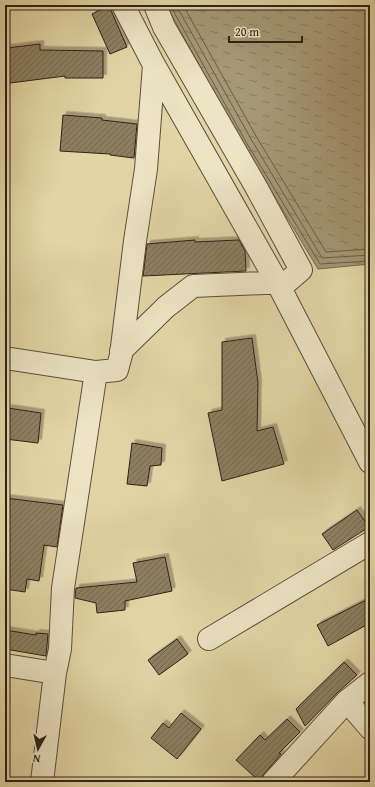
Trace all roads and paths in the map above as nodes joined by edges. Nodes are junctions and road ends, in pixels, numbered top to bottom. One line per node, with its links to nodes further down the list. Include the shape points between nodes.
1 (122, 5): 3 (street)
2 (155, 5): 4 (street, via 164,27 256,184 301,270 286,282)
3 (154, 65): 4 (street); 5 (street, via 146,169)
4 (277, 282): 5 (street, via 192,286); 8 (street)
5 (121, 351): 7 (street, via 117,370)
6 (5, 358): 7 (street)
7 (96, 372): 12 (street, via 63,588 60,649)
8 (370, 462)
9 (370, 543): 10 (street)
10 (209, 639)
11 (5, 665): 12 (street)
12 (55, 672): 16 (street)
13 (370, 683): 14 (street)
14 (347, 701): 15 (street); 17 (street)
15 (370, 728)
16 (42, 782)
17 (272, 782)

